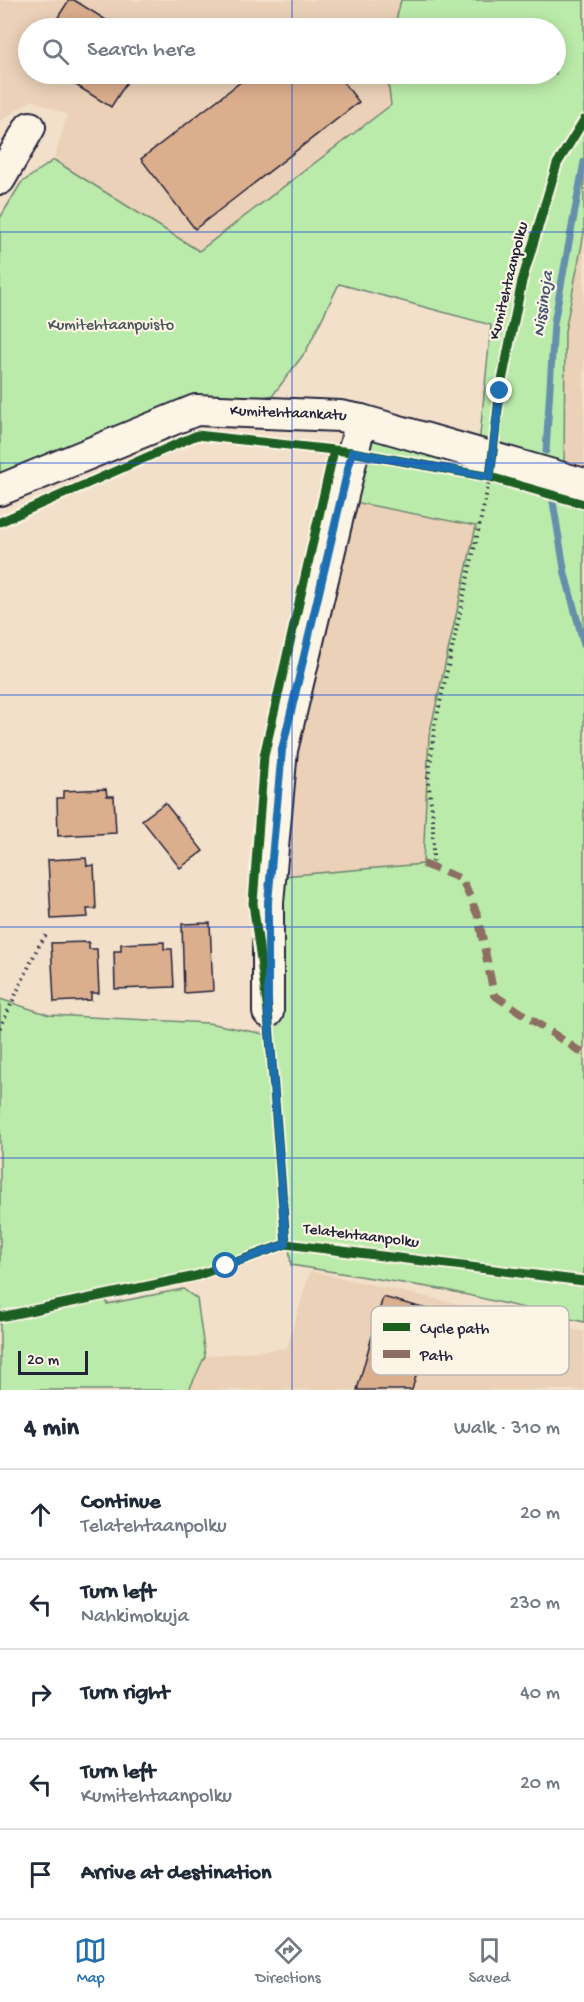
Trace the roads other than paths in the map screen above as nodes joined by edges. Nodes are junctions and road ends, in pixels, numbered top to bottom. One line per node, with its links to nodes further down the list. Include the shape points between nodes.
1 (30, 127): 2 (street)
2 (0, 179)
3 (361, 420): 4 (street, Kumitehtaankatu, via 489,472); 5 (street, Kumitehtaankatu, via 196,410); 6 (street, via 282,750 268,902)
4 (584, 484)
5 (0, 490)
6 (268, 1012)

